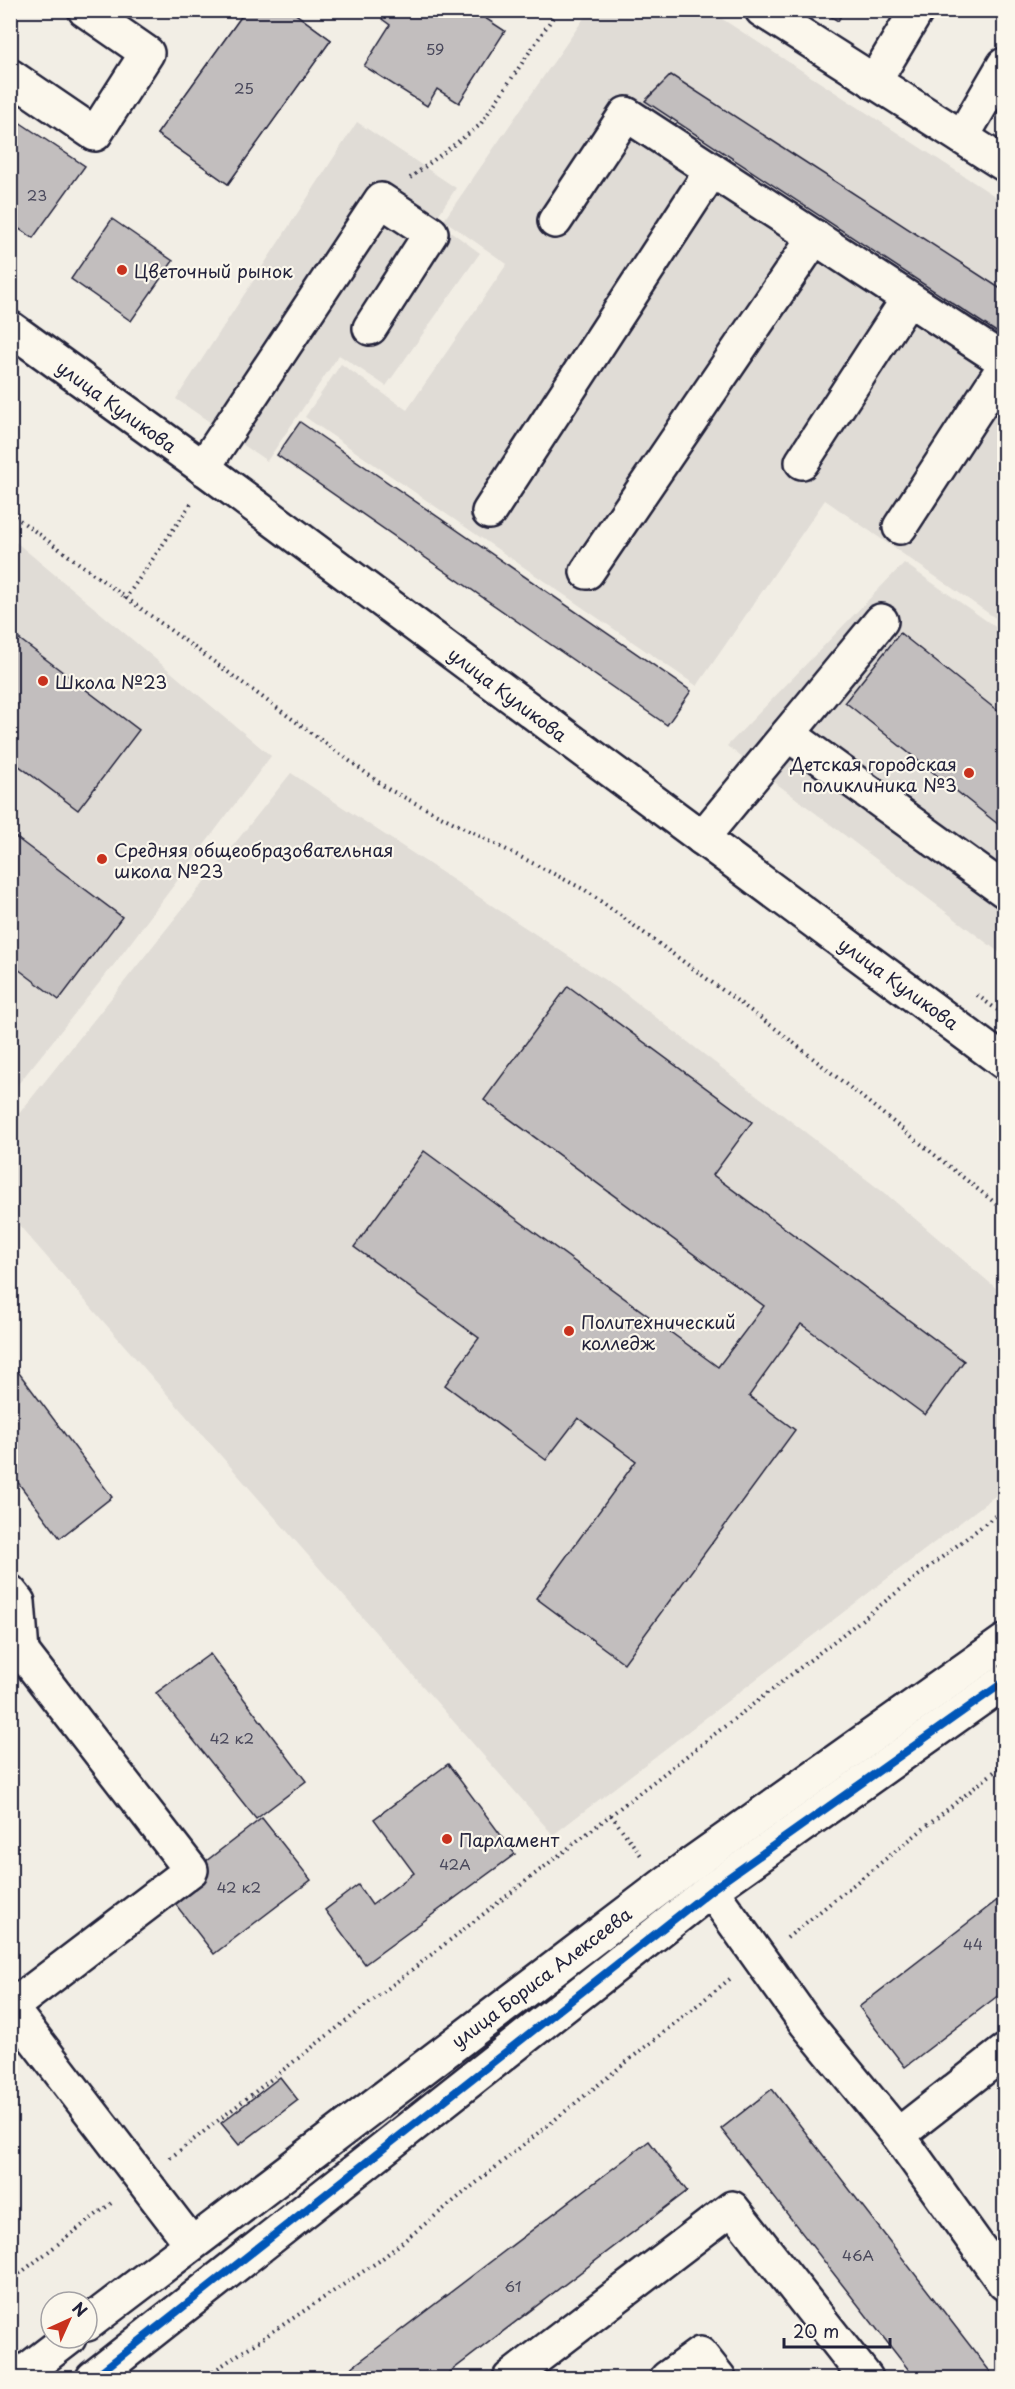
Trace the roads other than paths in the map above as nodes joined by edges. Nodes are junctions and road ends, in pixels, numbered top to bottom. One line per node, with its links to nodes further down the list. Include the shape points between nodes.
1 (85, 10): 5 (street, via 147,54 96,134)
2 (762, 10): 6 (street)
3 (917, 10): 6 (street)
4 (1005, 65): 7 (street)
5 (10, 76)
6 (874, 82): 7 (street)
7 (962, 137): 8 (street)
8 (1005, 164)
9 (712, 170): 10 (street, via 626,114); 11 (street); 19 (street)
10 (555, 221)
11 (815, 237): 12 (street); 21 (street)
12 (908, 298): 15 (street); 17 (street)
13 (10, 328): 18 (street, улица Куликова)
14 (370, 328): 18 (street, via 431,232 381,200)
15 (1005, 361)
16 (1005, 367): 20 (street)
17 (802, 462)
18 (208, 471): 24 (street, улица Куликова)
19 (489, 512)
20 (900, 526)
21 (587, 572)
22 (881, 621): 23 (street)
23 (788, 734): 24 (street); 25 (street)
24 (702, 838): 26 (street, улица Куликова)
25 (1005, 890)
26 (1005, 1062)
27 (10, 1592): 29 (street, via 18,1602)
28 (1005, 1642): 35 (street, улица Бориса Алексеева, via 663,1885)
29 (16, 1649): 32 (street, via 191,1870)
30 (1005, 1682): 31 (street)
31 (711, 1890): 34 (street, via 806,2022); 40 (street)
32 (11, 2008): 35 (street)
33 (1005, 2052): 34 (street)
34 (898, 2135): 36 (street)
35 (191, 2243): 37 (street, улица Бориса Алексеева)
36 (1005, 2283)
37 (99, 2315)
38 (54, 2350): 39 (street)
39 (17, 2379)
40 (93, 2379)
41 (510, 2379): 44 (street, via 732,2208)
42 (668, 2379): 43 (street, via 700,2354)
43 (719, 2379)
44 (866, 2379)

